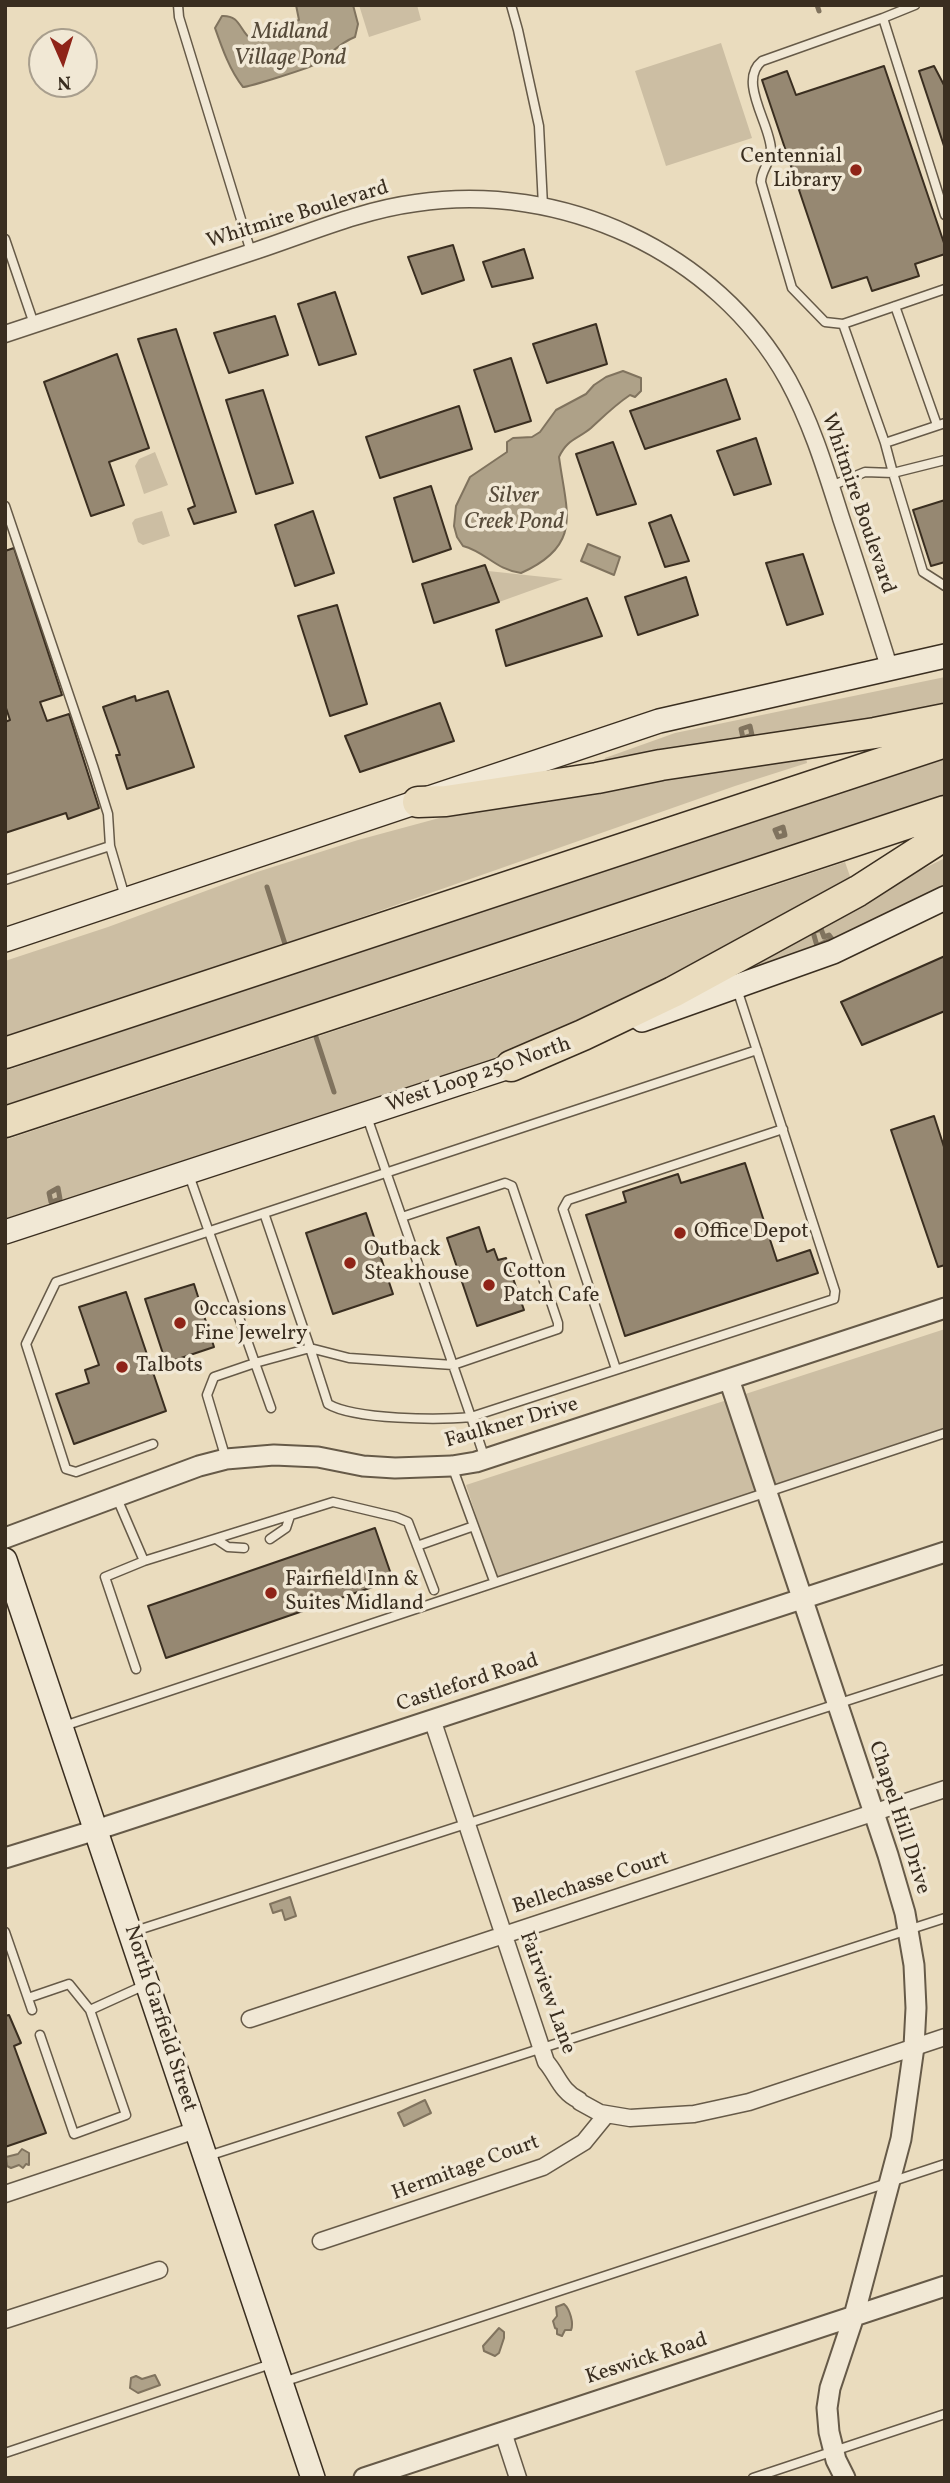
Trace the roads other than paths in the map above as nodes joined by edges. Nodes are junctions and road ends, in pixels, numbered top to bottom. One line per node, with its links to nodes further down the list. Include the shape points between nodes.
1 (178, 5): 8 (lane)
2 (511, 5): 5 (lane, via 539,126)
3 (915, 5): 4 (lane)
4 (883, 18): 6 (lane); 12 (lane, via 762,61 752,77 771,149 761,182 792,288 825,321)
5 (543, 206): 8 (street, Whitmire Boulevard, via 474,198 416,202); 18 (street, Whitmire Boulevard, via 632,236 677,262 731,306 787,378)
6 (945, 215)
7 (5, 239): 11 (lane)
8 (251, 252): 11 (street, Whitmire Boulevard)
9 (945, 289): 10 (lane)
10 (895, 306): 12 (lane); 14 (lane)
11 (34, 324): 13 (street, Whitmire Boulevard)
12 (843, 324): 15 (lane)
13 (5, 334)
14 (941, 424): 15 (lane)
15 (885, 443): 17 (lane)
16 (945, 460): 17 (lane)
17 (893, 473): 18 (lane, via 864,472); 21 (lane, via 923,572)
18 (831, 486): 23 (street, Whitmire Boulevard)
19 (5, 506): 20 (lane)
20 (7, 516): 29 (lane, via 93,766 107,814)
21 (945, 586)
22 (945, 656): 23 (main road)
23 (890, 670): 26 (main road, via 659,721)
24 (945, 719): 26 (highway, via 597,778)
25 (945, 742): 36 (highway)
26 (418, 802): 32 (main road)
27 (945, 811): 39 (highway)
28 (945, 835): 37 (highway, via 869,884 673,992)
29 (110, 846): 30 (lane); 32 (lane)
30 (5, 880)
31 (945, 898): 34 (main road, West Loop 250 North, via 833,952)
32 (126, 900): 33 (main road)
33 (5, 940)
34 (736, 986): 35 (lane); 37 (main road, West Loop 250 North)
35 (757, 1050): 40 (lane); 42 (lane)
36 (5, 1054)
37 (512, 1066): 38 (main road, West Loop 250 North)
38 (366, 1114): 41 (main road, West Loop 250 North); 42 (lane)
39 (5, 1122)
40 (783, 1129): 51 (lane, via 568,1200 563,1209); 51 (lane, via 834,1299)
41 (188, 1172): 45 (main road, West Loop 250 North); 46 (lane)
42 (386, 1172): 43 (lane); 44 (lane)
43 (264, 1213): 46 (lane); 48 (lane)
44 (402, 1217): 50 (lane); 50 (lane, via 505,1183 512,1186 558,1329)
45 (10, 1231)
46 (209, 1232): 49 (lane); 56 (lane, via 56,1282 26,1344 66,1469 76,1472)
47 (945, 1308): 52 (street, Faulkner Drive)
48 (310, 1348): 49 (lane); 50 (lane, via 349,1359); 54 (lane, via 328,1404 334,1408 417,1419)
49 (255, 1363): 53 (lane); 57 (lane, via 214,1377 206,1395)
50 (453, 1365): 54 (lane)
51 (616, 1369): 54 (lane)
52 (729, 1379): 58 (street, Faulkner Drive); 60 (street, Chapel Hill Drive)
53 (271, 1408)
54 (471, 1417): 58 (lane)
55 (945, 1433): 60 (lane)
56 (153, 1444)
57 (226, 1459): 59 (street, Faulkner Drive, via 296,1455 379,1467); 61 (street, Faulkner Drive)
58 (485, 1459): 59 (street, Faulkner Drive)
59 (452, 1466): 63 (lane)
60 (766, 1492): 72 (lane); 74 (street, Chapel Hill Drive)
61 (116, 1496): 64 (street, Faulkner Drive); 71 (lane)
62 (290, 1516): 65 (lane); 66 (lane, via 286,1528); 67 (lane, via 333,1503 366,1510 408,1522)
63 (474, 1525): 67 (lane); 72 (lane)
64 (5, 1538)
65 (216, 1539): 68 (lane, via 228,1547); 71 (lane)
66 (270, 1539)
67 (417, 1546): 73 (lane)
68 (244, 1548)
69 (945, 1552): 74 (street, Castleford Road)
70 (5, 1560): 79 (main road, North Garfield Street)
71 (144, 1561): 75 (lane, via 105,1577)
72 (494, 1581): 79 (lane)
73 (434, 1590)
74 (802, 1600): 77 (street, Chapel Hill Drive); 78 (street, Castleford Road)
75 (136, 1669)
76 (945, 1670): 77 (lane)
77 (837, 1704): 81 (street, Chapel Hill Drive); 82 (lane)
78 (432, 1719): 82 (street, Fairview Lane); 83 (street, Castleford Road)
79 (61, 1727): 83 (main road, North Garfield Street)
80 (945, 1789): 81 (street, Bellechasse Court)
81 (874, 1813): 86 (street, Chapel Hill Drive); 89 (street, Bellechasse Court)
82 (467, 1826): 88 (lane); 89 (street, Fairview Lane)
83 (96, 1830): 84 (street, Castleford Road); 88 (main road, North Garfield Street)
84 (5, 1858)
85 (945, 1918): 86 (lane)
86 (908, 1930): 97 (lane); 98 (street, Chapel Hill Drive, via 914,1965)
87 (5, 1932): 91 (lane)
88 (130, 1933): 90 (main road, North Garfield Street)
89 (503, 1935): 94 (street, Bellechasse Court); 97 (street, Fairview Lane)
90 (147, 1984): 93 (lane); 100 (main road, North Garfield Street)
91 (28, 1998): 92 (lane); 93 (lane, via 69,1984)
92 (32, 2010)
93 (90, 2010): 95 (lane, via 126,2115 74,2134)
94 (250, 2019)
95 (40, 2035)
96 (945, 2037): 98 (street, Fairview Lane)
97 (541, 2047): 99 (street, Fairview Lane, via 561,2086); 101 (lane)
98 (914, 2047): 99 (street, Fairview Lane, via 694,2114 632,2119); 103 (street, Chapel Hill Drive, via 901,2139)
99 (606, 2115): 105 (street, Hermitage Court, via 584,2142 543,2167)
100 (196, 2130): 101 (main road, North Garfield Street); 104 (street)
101 (205, 2157): 110 (main road, North Garfield Street)
102 (945, 2164): 103 (lane)
103 (888, 2183): 108 (street, Chapel Hill Drive); 110 (lane)
104 (5, 2194)
105 (321, 2241)
106 (159, 2270): 109 (street)
107 (945, 2286): 108 (street, Keswick Road)
108 (854, 2316): 112 (street, Keswick Road); 113 (street, Chapel Hill Drive, via 830,2388 828,2432)
109 (5, 2320)
110 (277, 2373): 114 (lane); 115 (main road, North Garfield Street)
111 (945, 2414): 113 (lane)
112 (503, 2432): 116 (street, Keswick Road); 117 (street)
113 (833, 2451): 118 (lane); 119 (street, Chapel Hill Drive)
114 (5, 2453)
115 (313, 2478)
116 (364, 2478)
117 (518, 2478)
118 (753, 2478)
119 (845, 2478)

